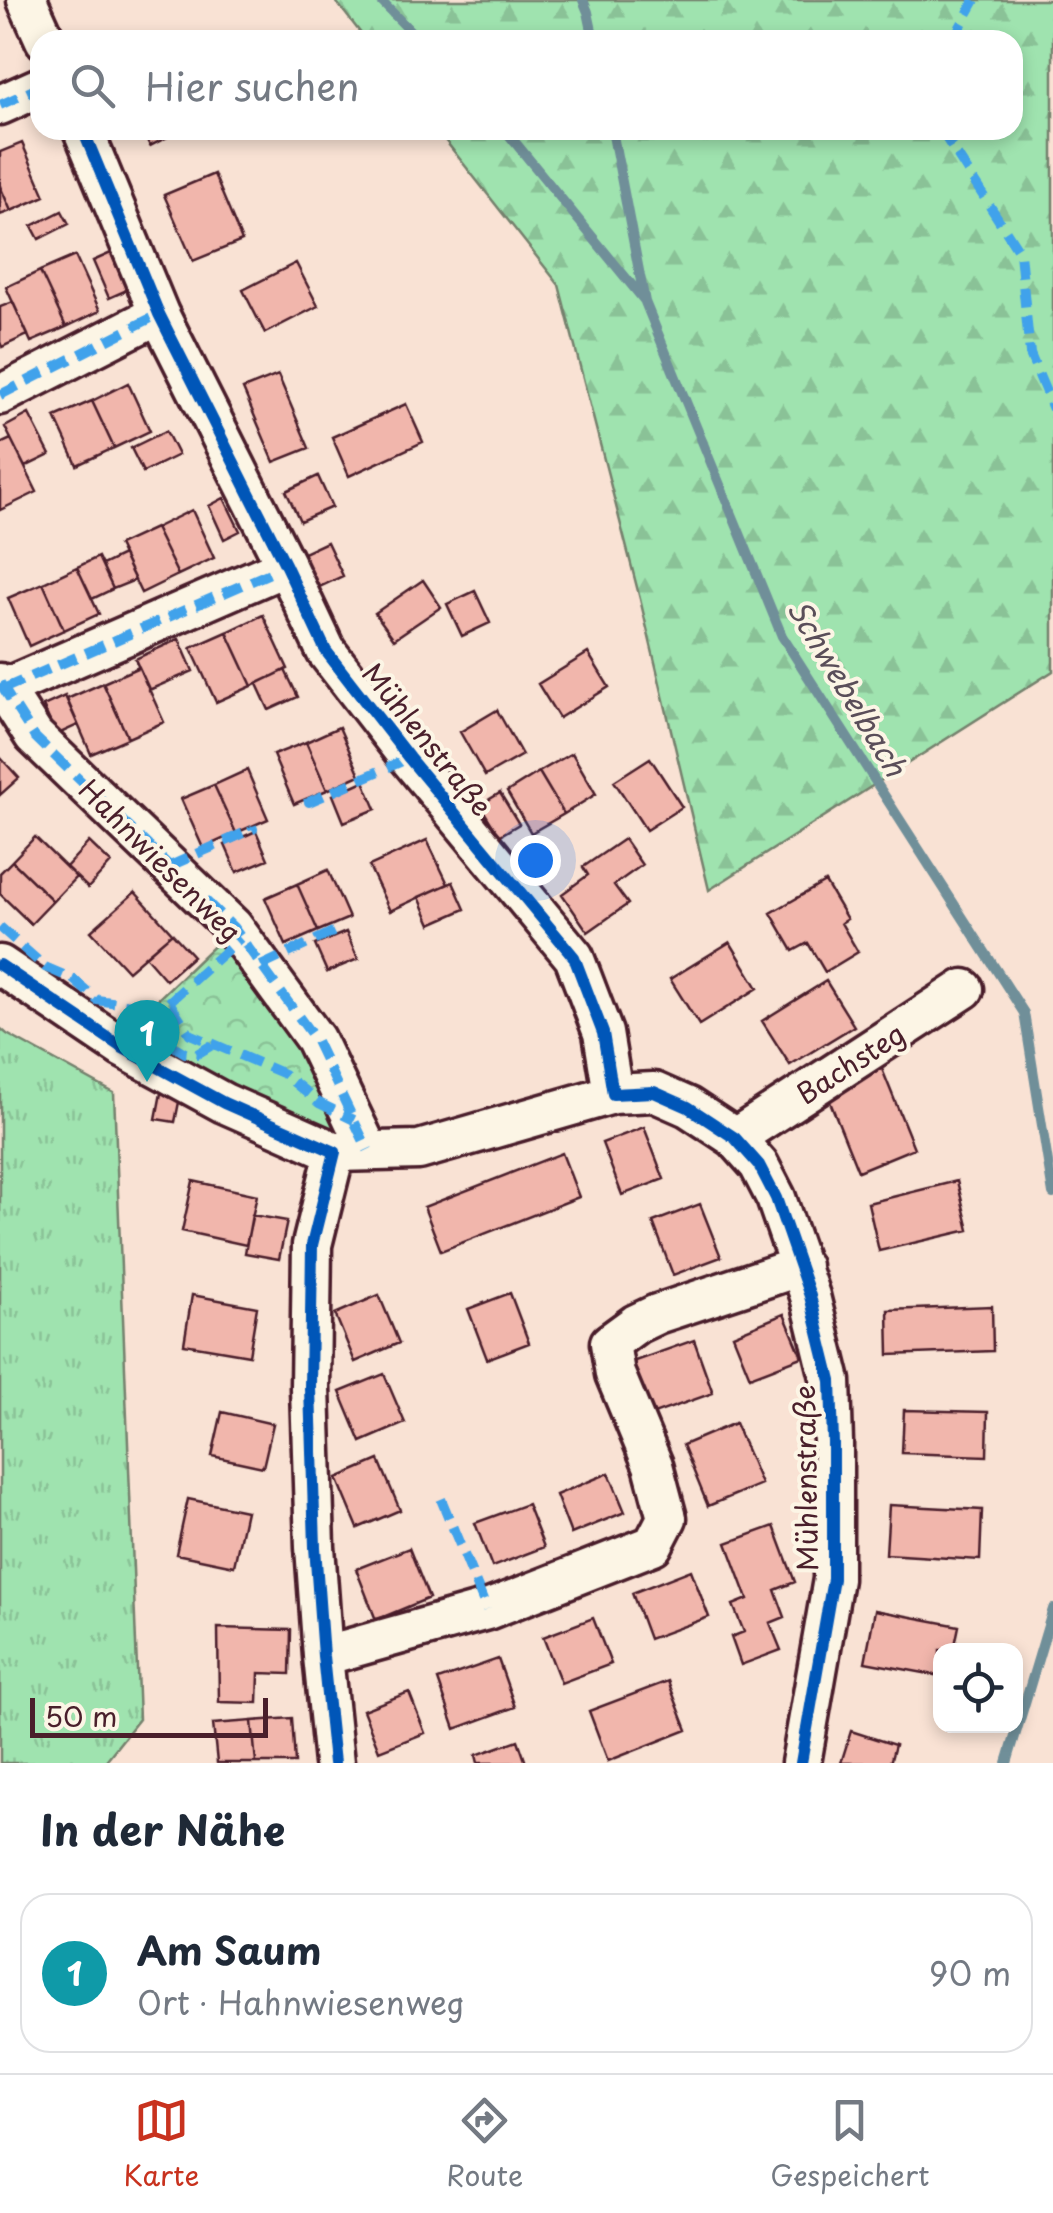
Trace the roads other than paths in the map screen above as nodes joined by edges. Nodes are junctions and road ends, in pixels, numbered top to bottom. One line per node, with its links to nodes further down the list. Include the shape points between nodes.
1 (27, 0): 2 (street)
2 (40, 30)
3 (30, 92): 4 (street)
4 (0, 105)
5 (86, 140): 6 (street, Mühlenstraße)
6 (158, 314): 7 (street); 8 (street, Mühlenstraße)
7 (0, 395)
8 (286, 566): 9 (street); 12 (street, Mühlenstraße, via 326,651 574,957 603,1033)
9 (2, 686): 14 (street, Hahnwiesenweg, via 34,736 232,927 315,1038)
10 (0, 965): 14 (street, via 123,1048 224,1103)
11 (964, 989): 13 (street, Bachsteg)
12 (613, 1094): 13 (street, Mühlenstraße, via 654,1092); 14 (street, via 419,1150)
13 (735, 1138): 15 (street, Mühlenstraße, via 776,1198)
14 (352, 1151): 16 (street, via 312,1245 311,1408)
15 (801, 1266): 16 (street, via 657,1314 610,1343 667,1518 653,1545 487,1610); 18 (street, Mühlenstraße, via 830,1382 834,1443 832,1579)
16 (323, 1656): 17 (street)
17 (334, 1763)
18 (802, 1763)

